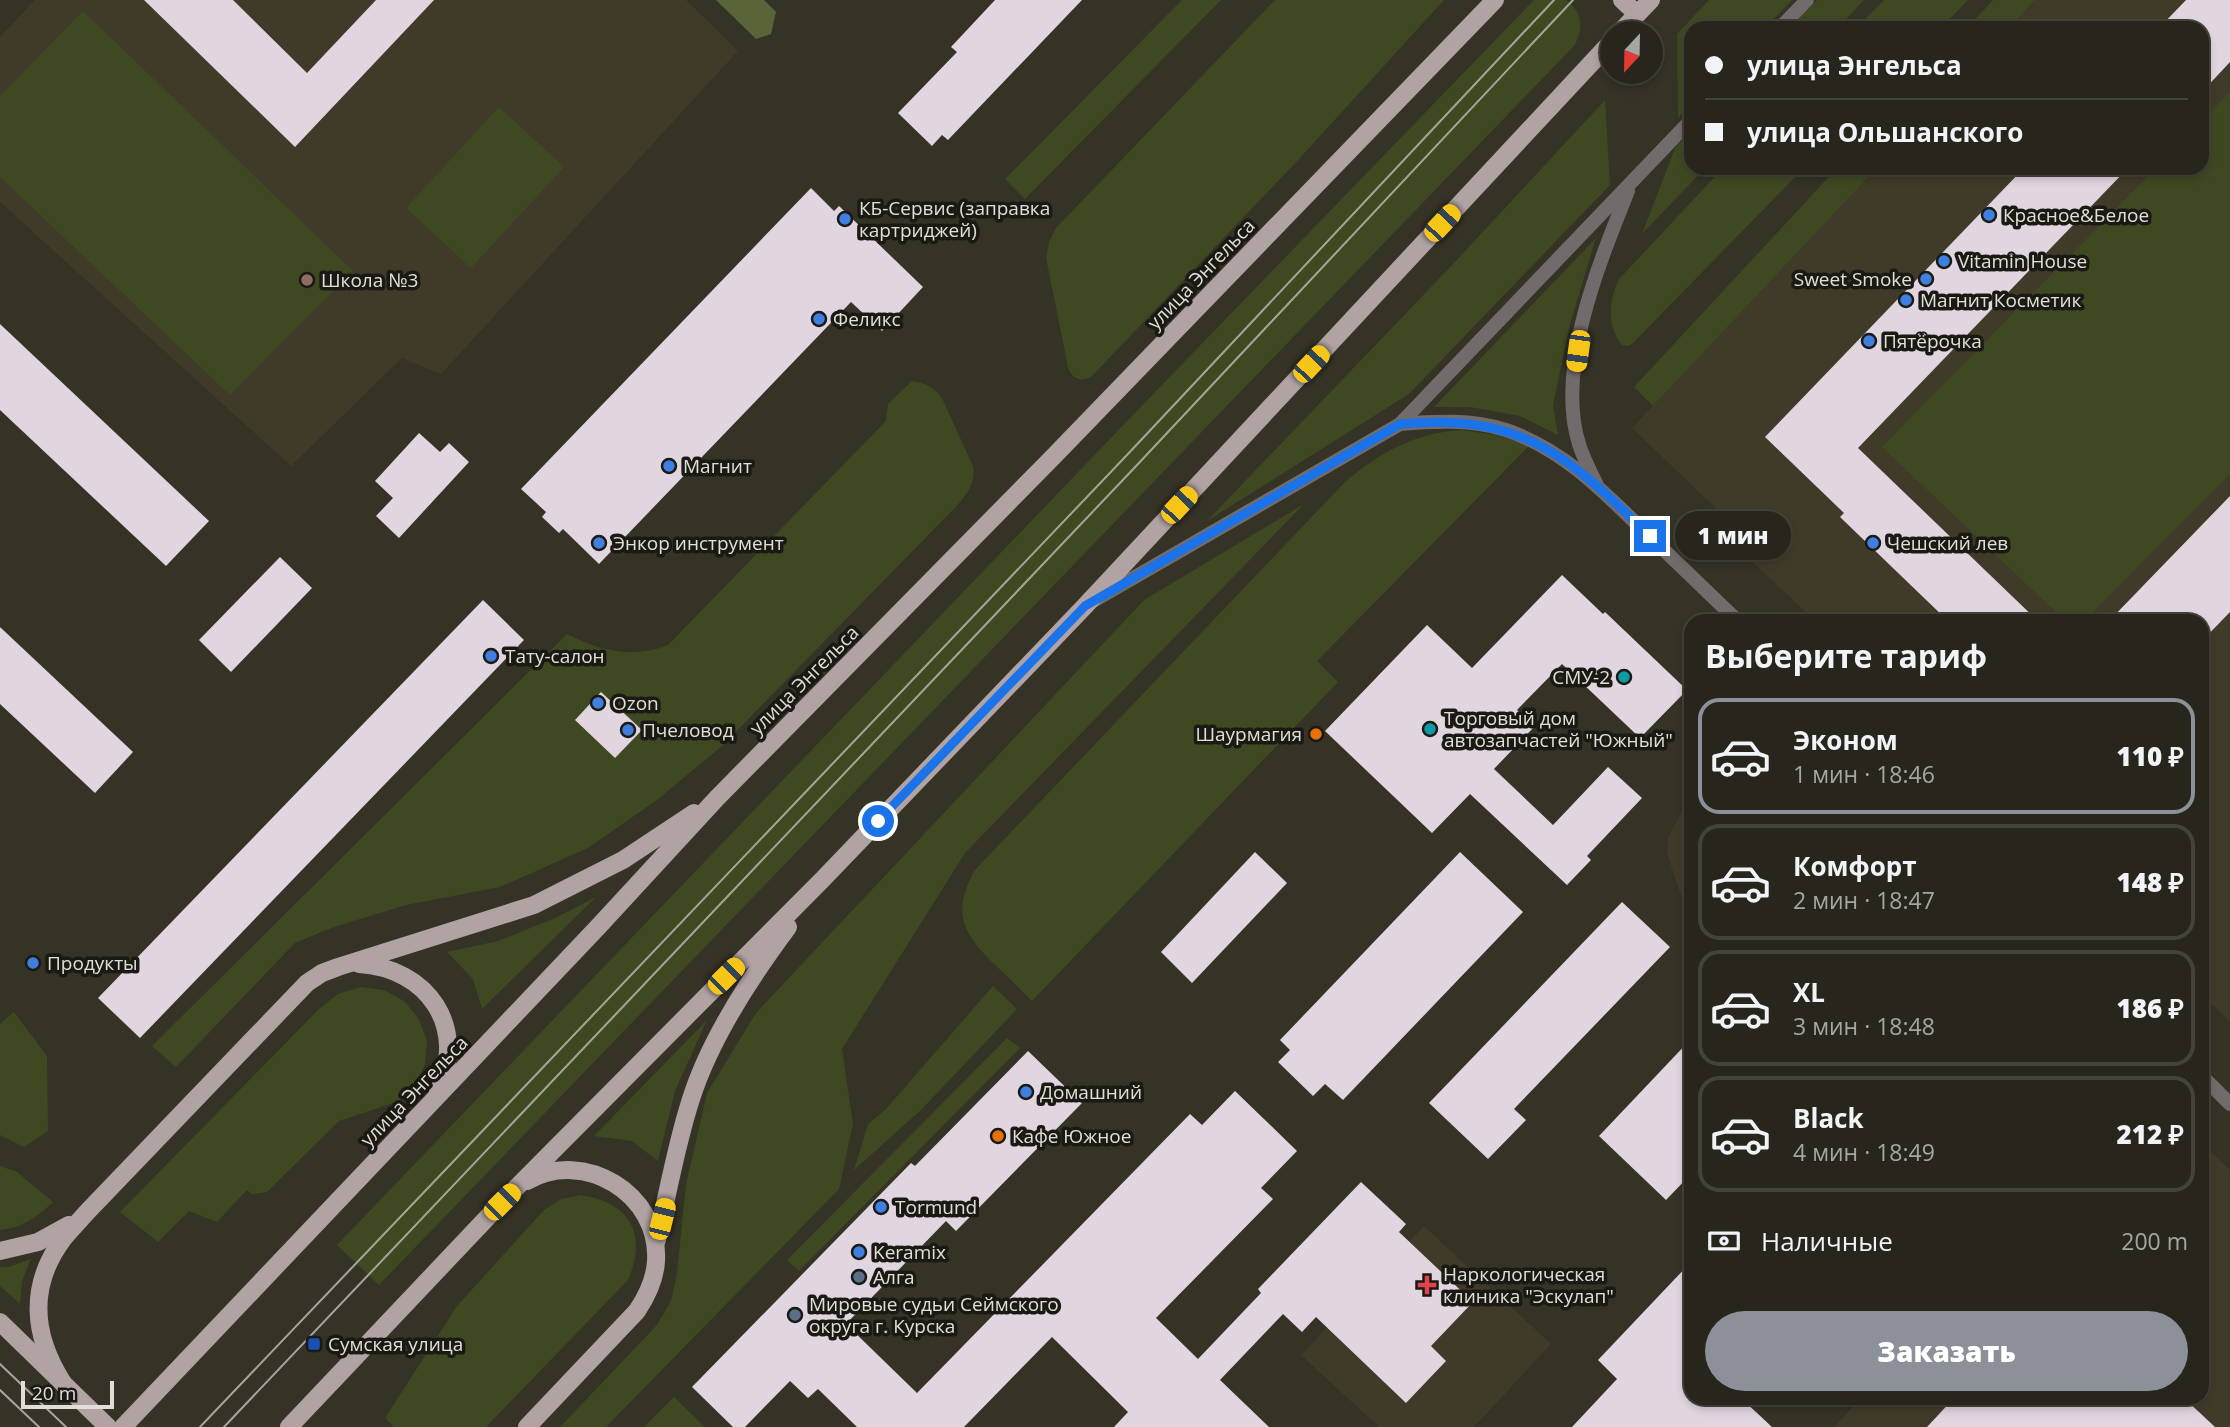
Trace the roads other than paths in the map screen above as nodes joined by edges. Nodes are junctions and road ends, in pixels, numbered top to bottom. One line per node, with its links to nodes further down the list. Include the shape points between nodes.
1 (1495, 0): 15 (main road, улица Энгельса)
2 (1622, 0): 5 (main road)
3 (1651, 0): 5 (main road)
4 (1807, 0): 7 (street)
5 (1637, 14): 6 (main road)
6 (1630, 21)
7 (1787, 21)
8 (1600, 54): 13 (main road)
9 (1684, 127): 10 (street)
10 (1631, 183): 11 (street); 12 (street, via 1587,305 1573,382 1579,444)
11 (1400, 424): 12 (street, via 1454,422 1504,430 1560,456); 13 (street)
12 (1597, 485): 14 (street)
13 (1085, 606): 16 (main road)
14 (1731, 614)
15 (717, 798): 17 (main road, via 623,860 534,905); 20 (main road, улица Энгельса)
16 (822, 880): 21 (main road); 23 (main road, via 771,950 708,1056 691,1099)
17 (338, 967): 20 (main road, via 357,964 393,970 409,978 435,1004 443,1020 448,1056 446,1073); 22 (main road, via 307,983)
18 (2209, 1083): 19 (street)
19 (2230, 1104)
20 (429, 1106): 28 (main road, улица Энгельса)
21 (515, 1189): 23 (main road, via 530,1179 565,1170 602,1176 643,1209); 29 (main road)
22 (89, 1210): 24 (main road, via 38,1242); 26 (main road, via 51,1258 39,1300 42,1344)
23 (656, 1243): 30 (main road, via 654,1279 637,1311)
24 (0, 1251)
25 (0, 1322): 26 (main road)
26 (62, 1383): 27 (main road)
27 (108, 1427)
28 (123, 1427)
29 (289, 1427)
30 (527, 1427)

